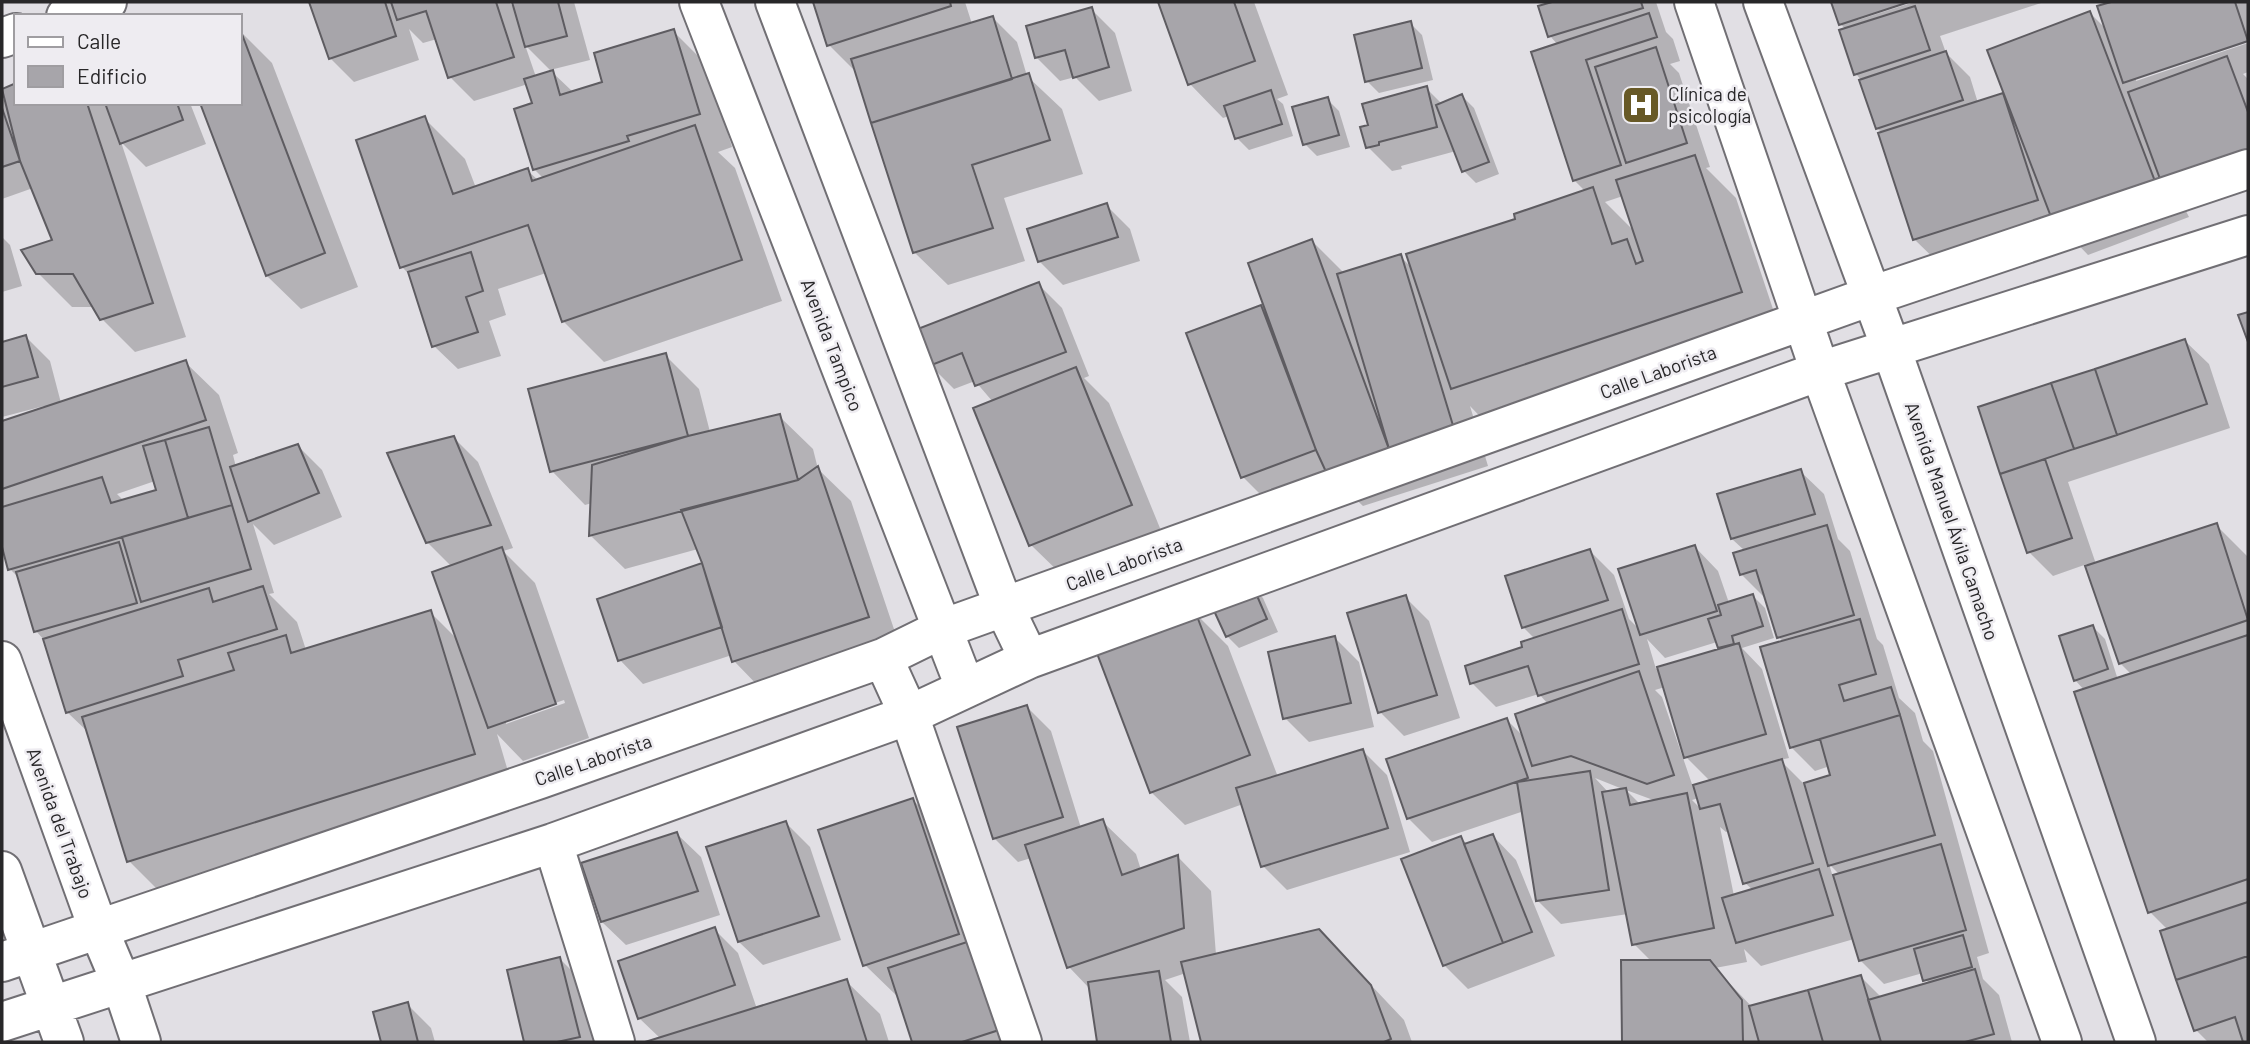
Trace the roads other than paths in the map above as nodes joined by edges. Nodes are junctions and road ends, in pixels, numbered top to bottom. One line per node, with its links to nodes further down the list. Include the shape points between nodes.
1 (107, 2): 6 (street)
2 (699, 2): 14 (street, Avenida Tampico)
3 (775, 2): 13 (street)
4 (1694, 2): 10 (street)
5 (1763, 2): 9 (street, Avenida Manuel Ávila Camacho)
6 (72, 14)
7 (2248, 169): 9 (street, Calle Laborista)
8 (2248, 235): 11 (street)
9 (1871, 296): 10 (street, Calle Laborista); 11 (street, Avenida Manuel Ávila Camacho)
10 (1804, 320): 12 (street); 13 (street, Calle Laborista)
11 (1891, 348): 12 (street); 32 (street, Avenida Manuel Ávila Camacho)
12 (1820, 371): 16 (street); 31 (street)
13 (1004, 607): 14 (street, Calle Laborista); 16 (street)
14 (942, 629): 15 (street, Calle Laborista); 18 (street, Avenida Tampico)
15 (883, 658): 19 (street); 22 (street, Calle Laborista)
16 (1029, 659): 18 (street)
17 (2, 661): 22 (street, Avenida del Trabajo)
18 (965, 687): 19 (street)
19 (909, 715): 20 (street); 30 (street)
20 (553, 843): 24 (street); 29 (street)
21 (2, 871): 23 (street)
22 (98, 928): 23 (street, Calle Laborista); 24 (street, Avenida del Trabajo)
23 (17, 958): 25 (street)
24 (122, 985): 25 (street); 28 (street, Avenida del Trabajo)
25 (52, 1006): 26 (street); 27 (street)
26 (2, 1022)
27 (64, 1042)
28 (141, 1042)
29 (615, 1042)
30 (1021, 1042)
31 (2062, 1042)
32 (2136, 1042)

